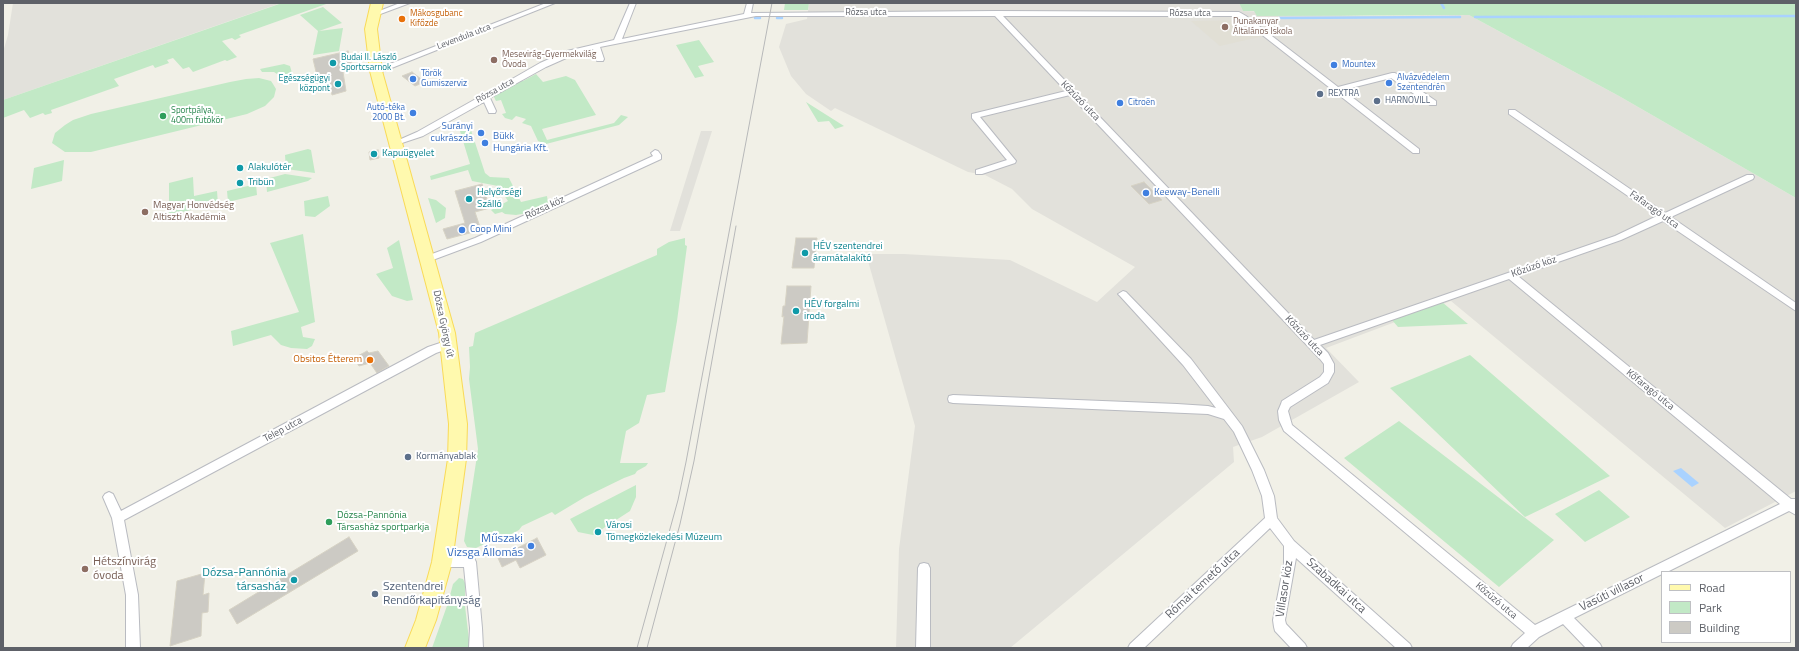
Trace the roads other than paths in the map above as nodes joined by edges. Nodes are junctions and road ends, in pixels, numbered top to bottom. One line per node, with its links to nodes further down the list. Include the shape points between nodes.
1 (377, 3): 7 (main road, Dózsa György út)
2 (407, 3): 7 (street)
3 (552, 3): 12 (street, Levendula utca)
4 (633, 3): 9 (street)
5 (750, 3): 8 (street)
6 (996, 13): 8 (street, Rózsa utca, via 765,13); 13 (street, Rózsa utca, via 1239,14); 14 (street, Kőzúzó utca)
7 (373, 15): 12 (main road, Dózsa György út, via 371,29)
8 (747, 16): 9 (street, Rózsa utca)
9 (617, 42): 10 (street, Rózsa utca)
10 (596, 46): 11 (street); 15 (street, Rózsa utca, via 570,53 543,65)
11 (600, 59)
12 (376, 71): 19 (main road, Dózsa György út)
13 (1338, 88): 16 (street, via 1392,75); 20 (street, Rózsa utca)
14 (1071, 92): 22 (street, via 975,116 1012,161); 30 (street, Kőzúzó utca)
15 (485, 96): 17 (street); 19 (street, Rózsa utca, via 420,134)
16 (1433, 103)
17 (492, 111)
18 (1512, 112): 24 (street, Fafaragó utca)
19 (396, 143): 25 (main road, Dózsa György út)
20 (1416, 151)
21 (655, 153): 25 (street, Rózsa köz, via 658,157 554,201 478,240)
22 (979, 172)
23 (1750, 178): 24 (street, Kőzúzó köz)
24 (1664, 216): 26 (street, Kőzúzó köz, via 1618,238); 28 (street, Fafaragó utca)
25 (427, 259): 29 (main road, Dózsa György út)
26 (1510, 275): 30 (street, Kőzúzó köz); 34 (street, Kőfaragó utca)
27 (1123, 294): 32 (street, via 1187,362)
28 (1796, 308)
29 (449, 344): 35 (street, Telep utca, via 432,350); 38 (main road, Dózsa György út, via 458,424 457,459)
30 (1313, 344): 41 (street, Kőzúzó utca, via 1329,364 1329,372 1324,380 1286,404 1283,411 1288,428)
31 (952, 399): 32 (street, via 1177,408 1208,410)
32 (1228, 416): 36 (street, via 1258,470 1268,496)
33 (110, 497): 35 (street)
34 (1794, 506): 40 (street, Vasúti villasor)
35 (118, 518): 42 (street, via 132,595)
36 (1271, 520): 37 (street, Szabadkai utca); 46 (street, Római temető utca)
37 (1290, 545): 47 (street, Villasor köz, via 1290,564 1279,620 1280,627); 48 (street, Szabadkai utca)
38 (442, 562): 43 (main road, Dózsa György út, via 426,620); 44 (street, via 470,562)
39 (924, 568): 45 (street)
40 (1564, 616): 41 (street, Vasúti villasor); 50 (street)
41 (1534, 633): 49 (street, Vasúti villasor)
42 (133, 648)
43 (415, 648)
44 (476, 648)
45 (923, 648)
46 (1135, 648)
47 (1300, 648)
48 (1405, 648)
49 (1518, 648)
50 (1594, 648)

